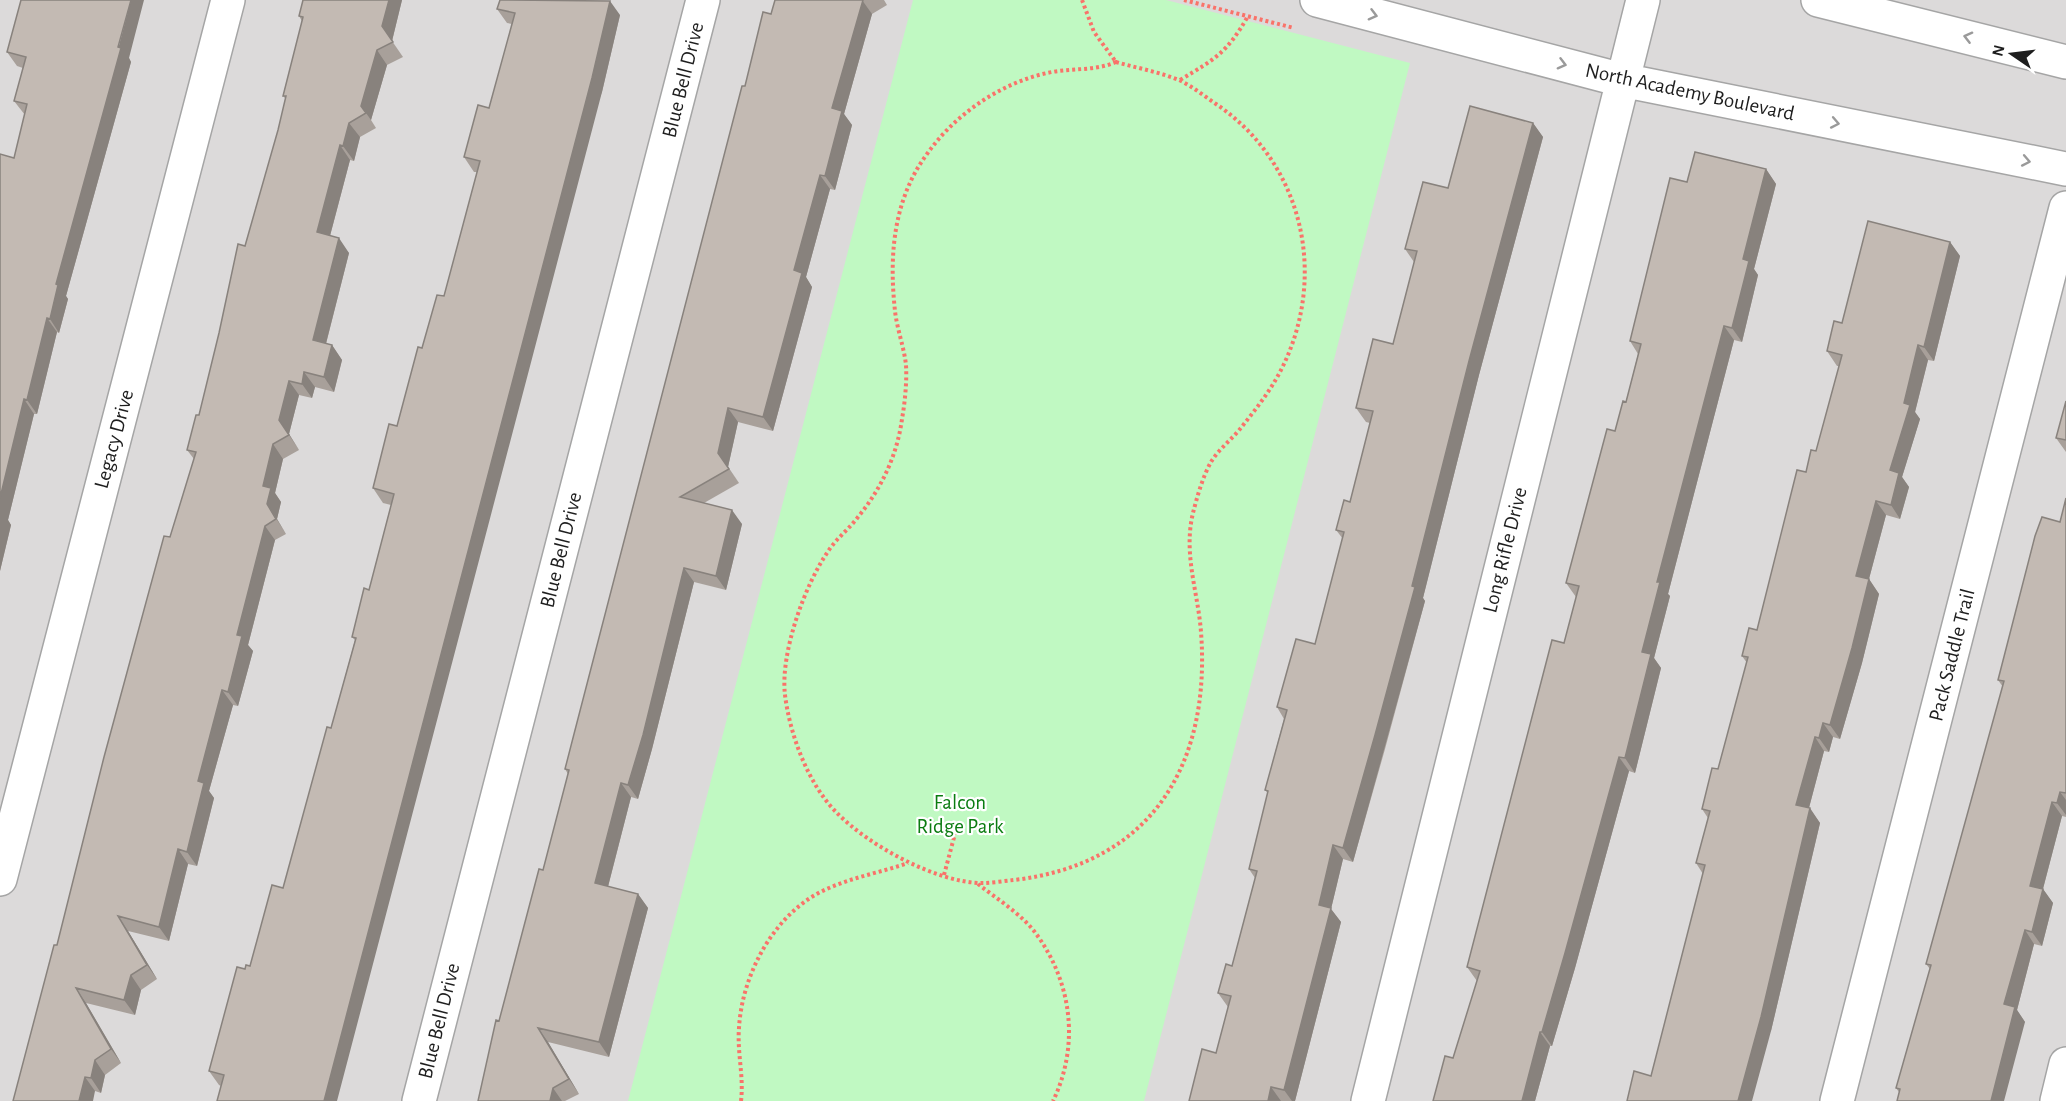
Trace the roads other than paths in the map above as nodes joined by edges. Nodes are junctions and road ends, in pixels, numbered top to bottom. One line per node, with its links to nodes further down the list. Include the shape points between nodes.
1 (228, 0): 10 (street, Legacy Drive)
2 (703, 0): 12 (street, Blue Bell Drive)
3 (1317, 0): 7 (street, North Academy Boulevard, one-way to 7)
4 (1643, 0): 7 (street, Long Rifle Drive)
5 (1818, 0): 6 (street, one-way to 5)
6 (2066, 62)
7 (1622, 80): 8 (street, North Academy Boulevard, one-way to 8); 13 (street, Long Rifle Drive)
8 (2066, 169)
9 (2066, 208): 14 (street, Pack Saddle Trail)
10 (0, 879)
11 (2066, 1064): 15 (street)
12 (419, 1101)
13 (1368, 1101)
14 (1837, 1101)
15 (2057, 1101)

